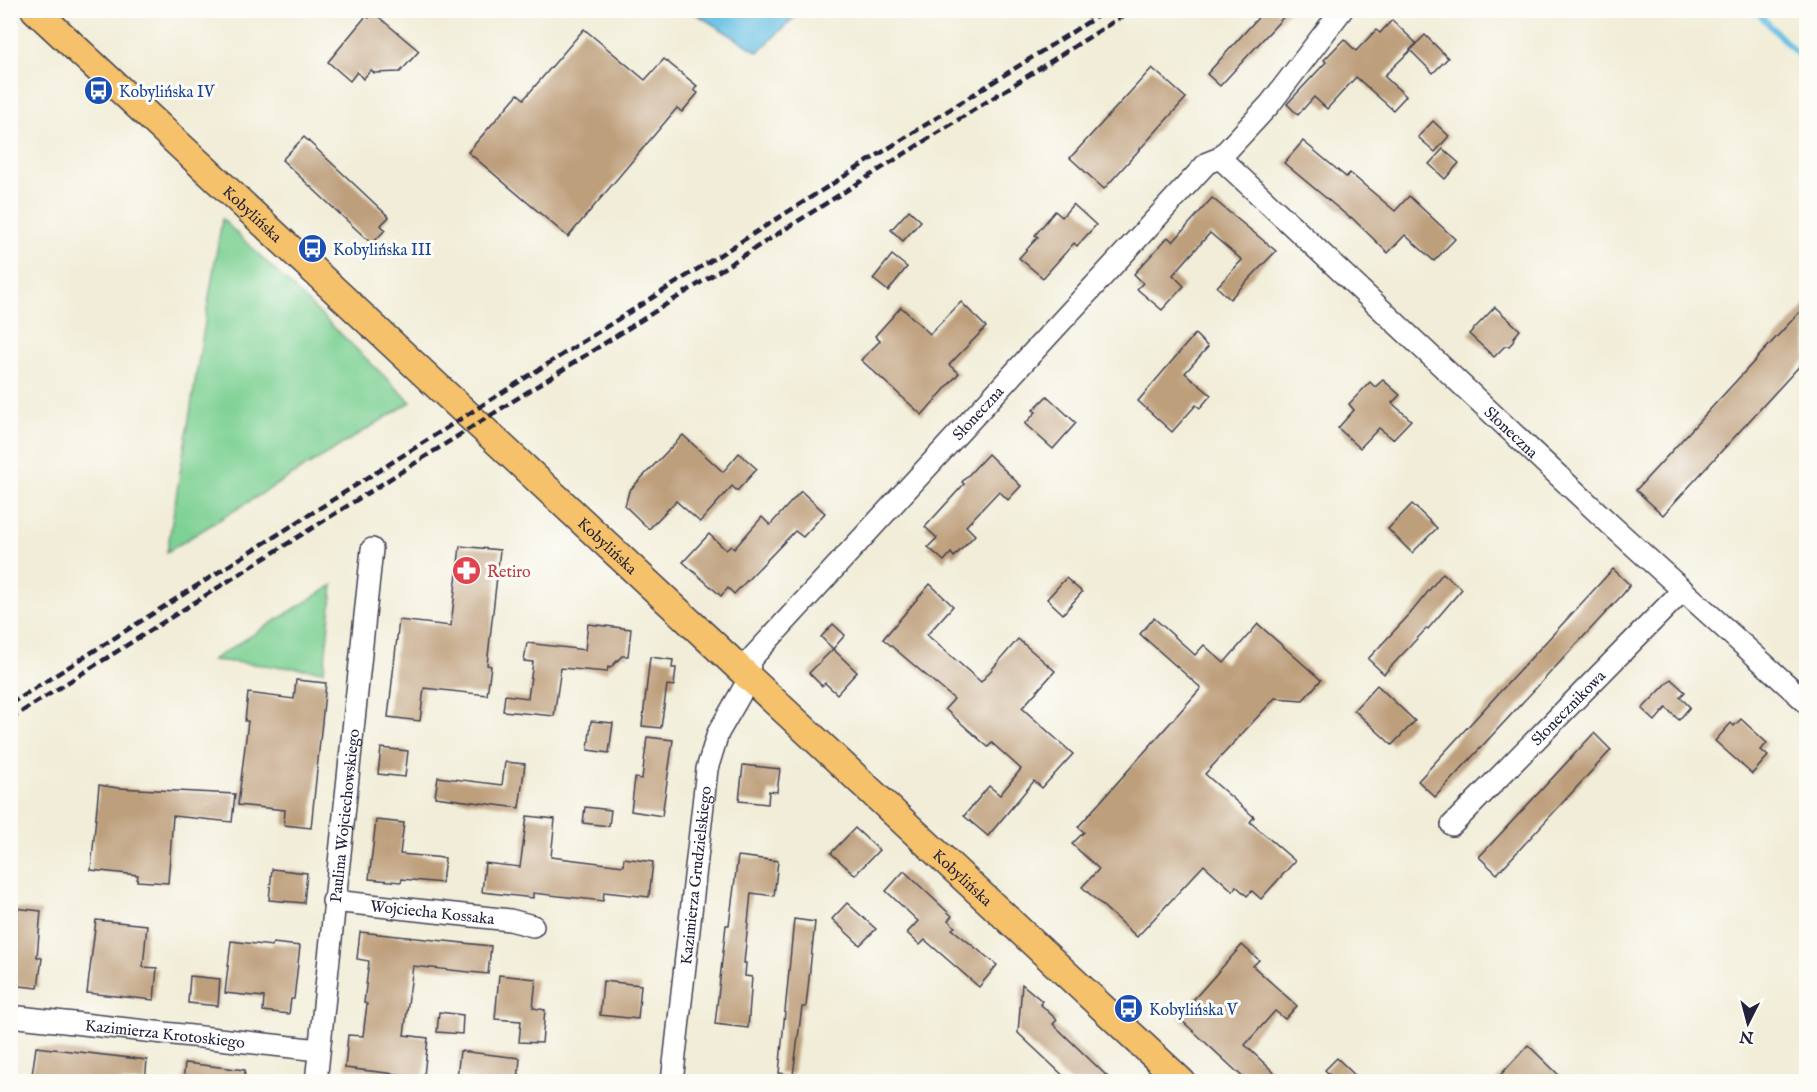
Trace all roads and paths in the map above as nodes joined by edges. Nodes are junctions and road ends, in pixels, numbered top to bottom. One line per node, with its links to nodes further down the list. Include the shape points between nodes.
1 (35, 10): 6 (main road, Kobylińska)
2 (1342, 10): 3 (street, Słoneczna, via 1270,104)
3 (1220, 158): 5 (street, Słoneczna); 6 (street, Słoneczna, via 1208,164 750,660)
4 (372, 549): 9 (street, Paulina Wojciechowskiego)
5 (1683, 590): 7 (street, Słoneczna); 8 (street, Słonecznikowa)
6 (749, 679): 14 (street, Kazimierza Grudzielskiego, via 718,733 707,769); 15 (main road, Kobylińska)
7 (1806, 702)
8 (1452, 825)
9 (333, 901): 10 (street, Wojciecha Kossaka, via 510,920); 12 (street, Paulina Wojciechowskiego)
10 (533, 926)
11 (10, 1016): 12 (street, Kazimierza Krotoskiego)
12 (319, 1050): 13 (street, Paulina Wojciechowskiego)
13 (316, 1082)
14 (672, 1082)
15 (1182, 1082)

